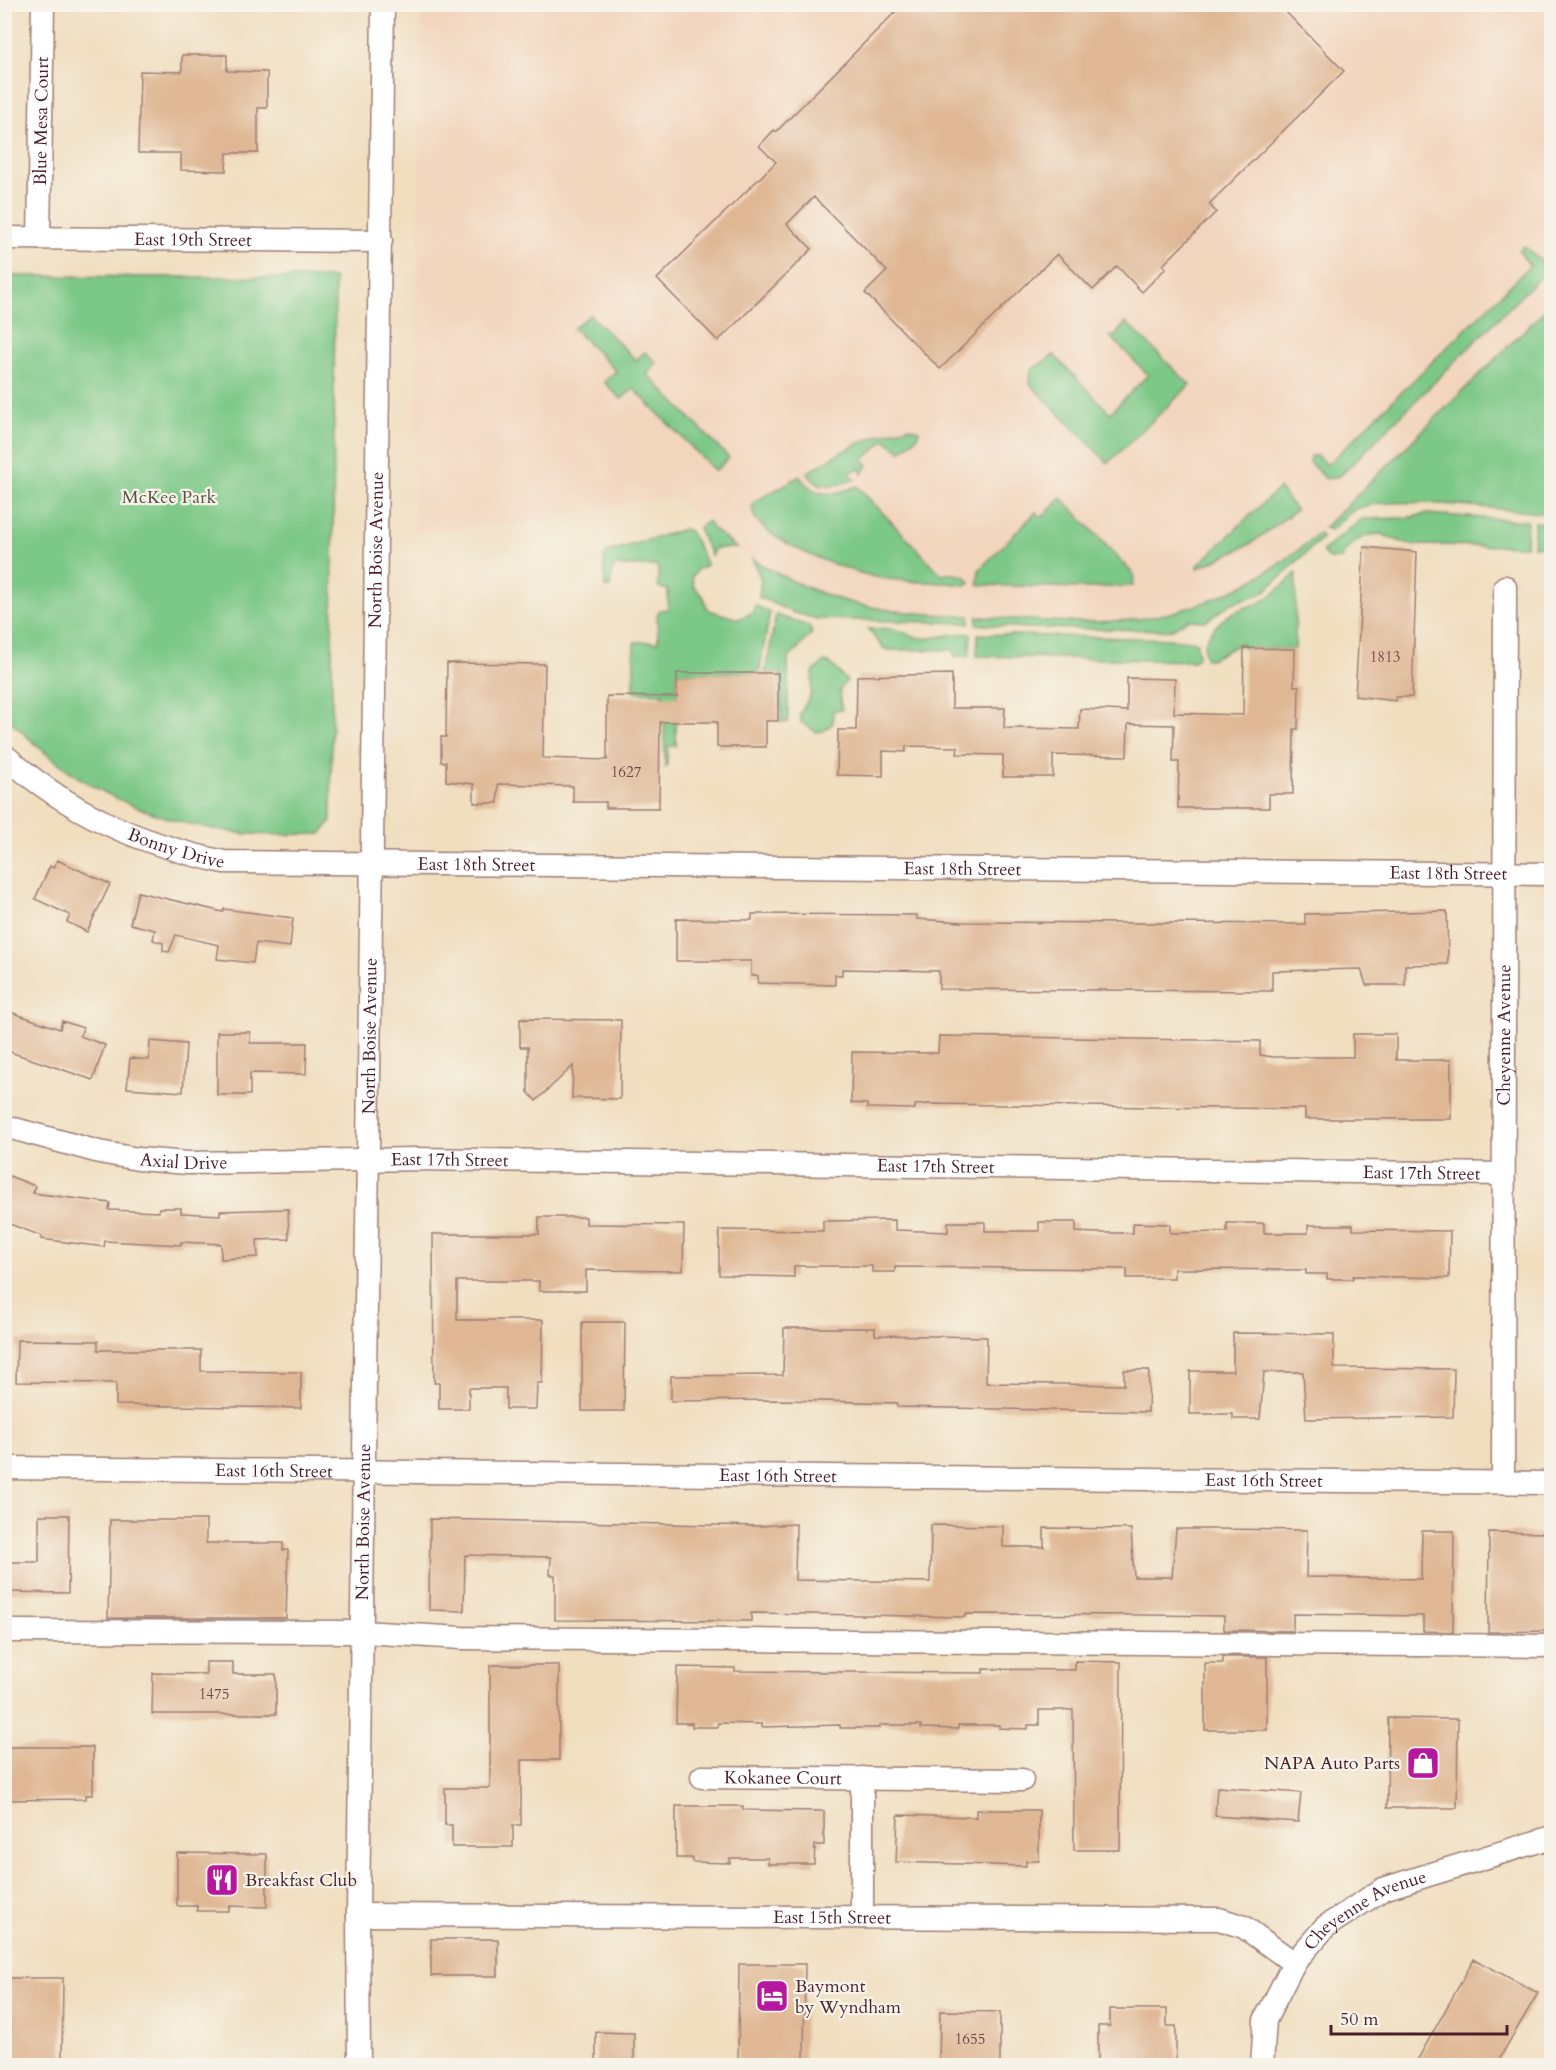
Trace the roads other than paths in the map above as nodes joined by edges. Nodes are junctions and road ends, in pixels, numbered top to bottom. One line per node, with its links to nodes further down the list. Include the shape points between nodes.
1 (43, 4): 4 (street, Blue Mesa Court)
2 (383, 4): 5 (street, North Boise Avenue)
3 (4, 238): 4 (street, East 19th Street)
4 (39, 238): 5 (street, East 19th Street)
5 (381, 241): 8 (street, North Boise Avenue)
6 (1505, 587): 9 (street, Cheyenne Avenue)
7 (4, 755): 8 (street, Bonny Drive, via 76,807 123,833 156,845 224,862)
8 (373, 865): 9 (street, East 18th Street); 12 (street, North Boise Avenue)
9 (1504, 873): 10 (street, East 18th Street); 13 (street, Cheyenne Avenue)
10 (1551, 874)
11 (4, 1125): 12 (street, Axial Drive, via 51,1141 138,1159 188,1163)
12 (368, 1159): 13 (street, East 17th Street); 15 (street, North Boise Avenue)
13 (1503, 1174): 16 (street, Cheyenne Avenue)
14 (4, 1468): 15 (street, East 16th Street)
15 (364, 1469): 16 (street, East 16th Street); 19 (street, North Boise Avenue)
16 (1503, 1482): 17 (street, East 16th Street)
17 (1551, 1483)
18 (4, 1631): 19 (street)
19 (362, 1632): 20 (street, via 462,1638); 25 (street, North Boise Avenue)
20 (1551, 1646)
21 (702, 1777): 22 (street, Kokanee Court)
22 (862, 1778): 23 (street, Kokanee Court); 26 (street, Kokanee Court)
23 (1023, 1780)
24 (1551, 1837): 27 (street, Cheyenne Avenue, via 1383,1889 1325,1927)
25 (358, 1915): 26 (street, East 15th Street); 28 (street, North Boise Avenue)
26 (862, 1917): 27 (street, East 15th Street, via 1219,1919 1244,1927)
27 (1294, 1963): 29 (street, Cheyenne Avenue, via 1265,2019)
28 (359, 2066)
29 (1262, 2066)

